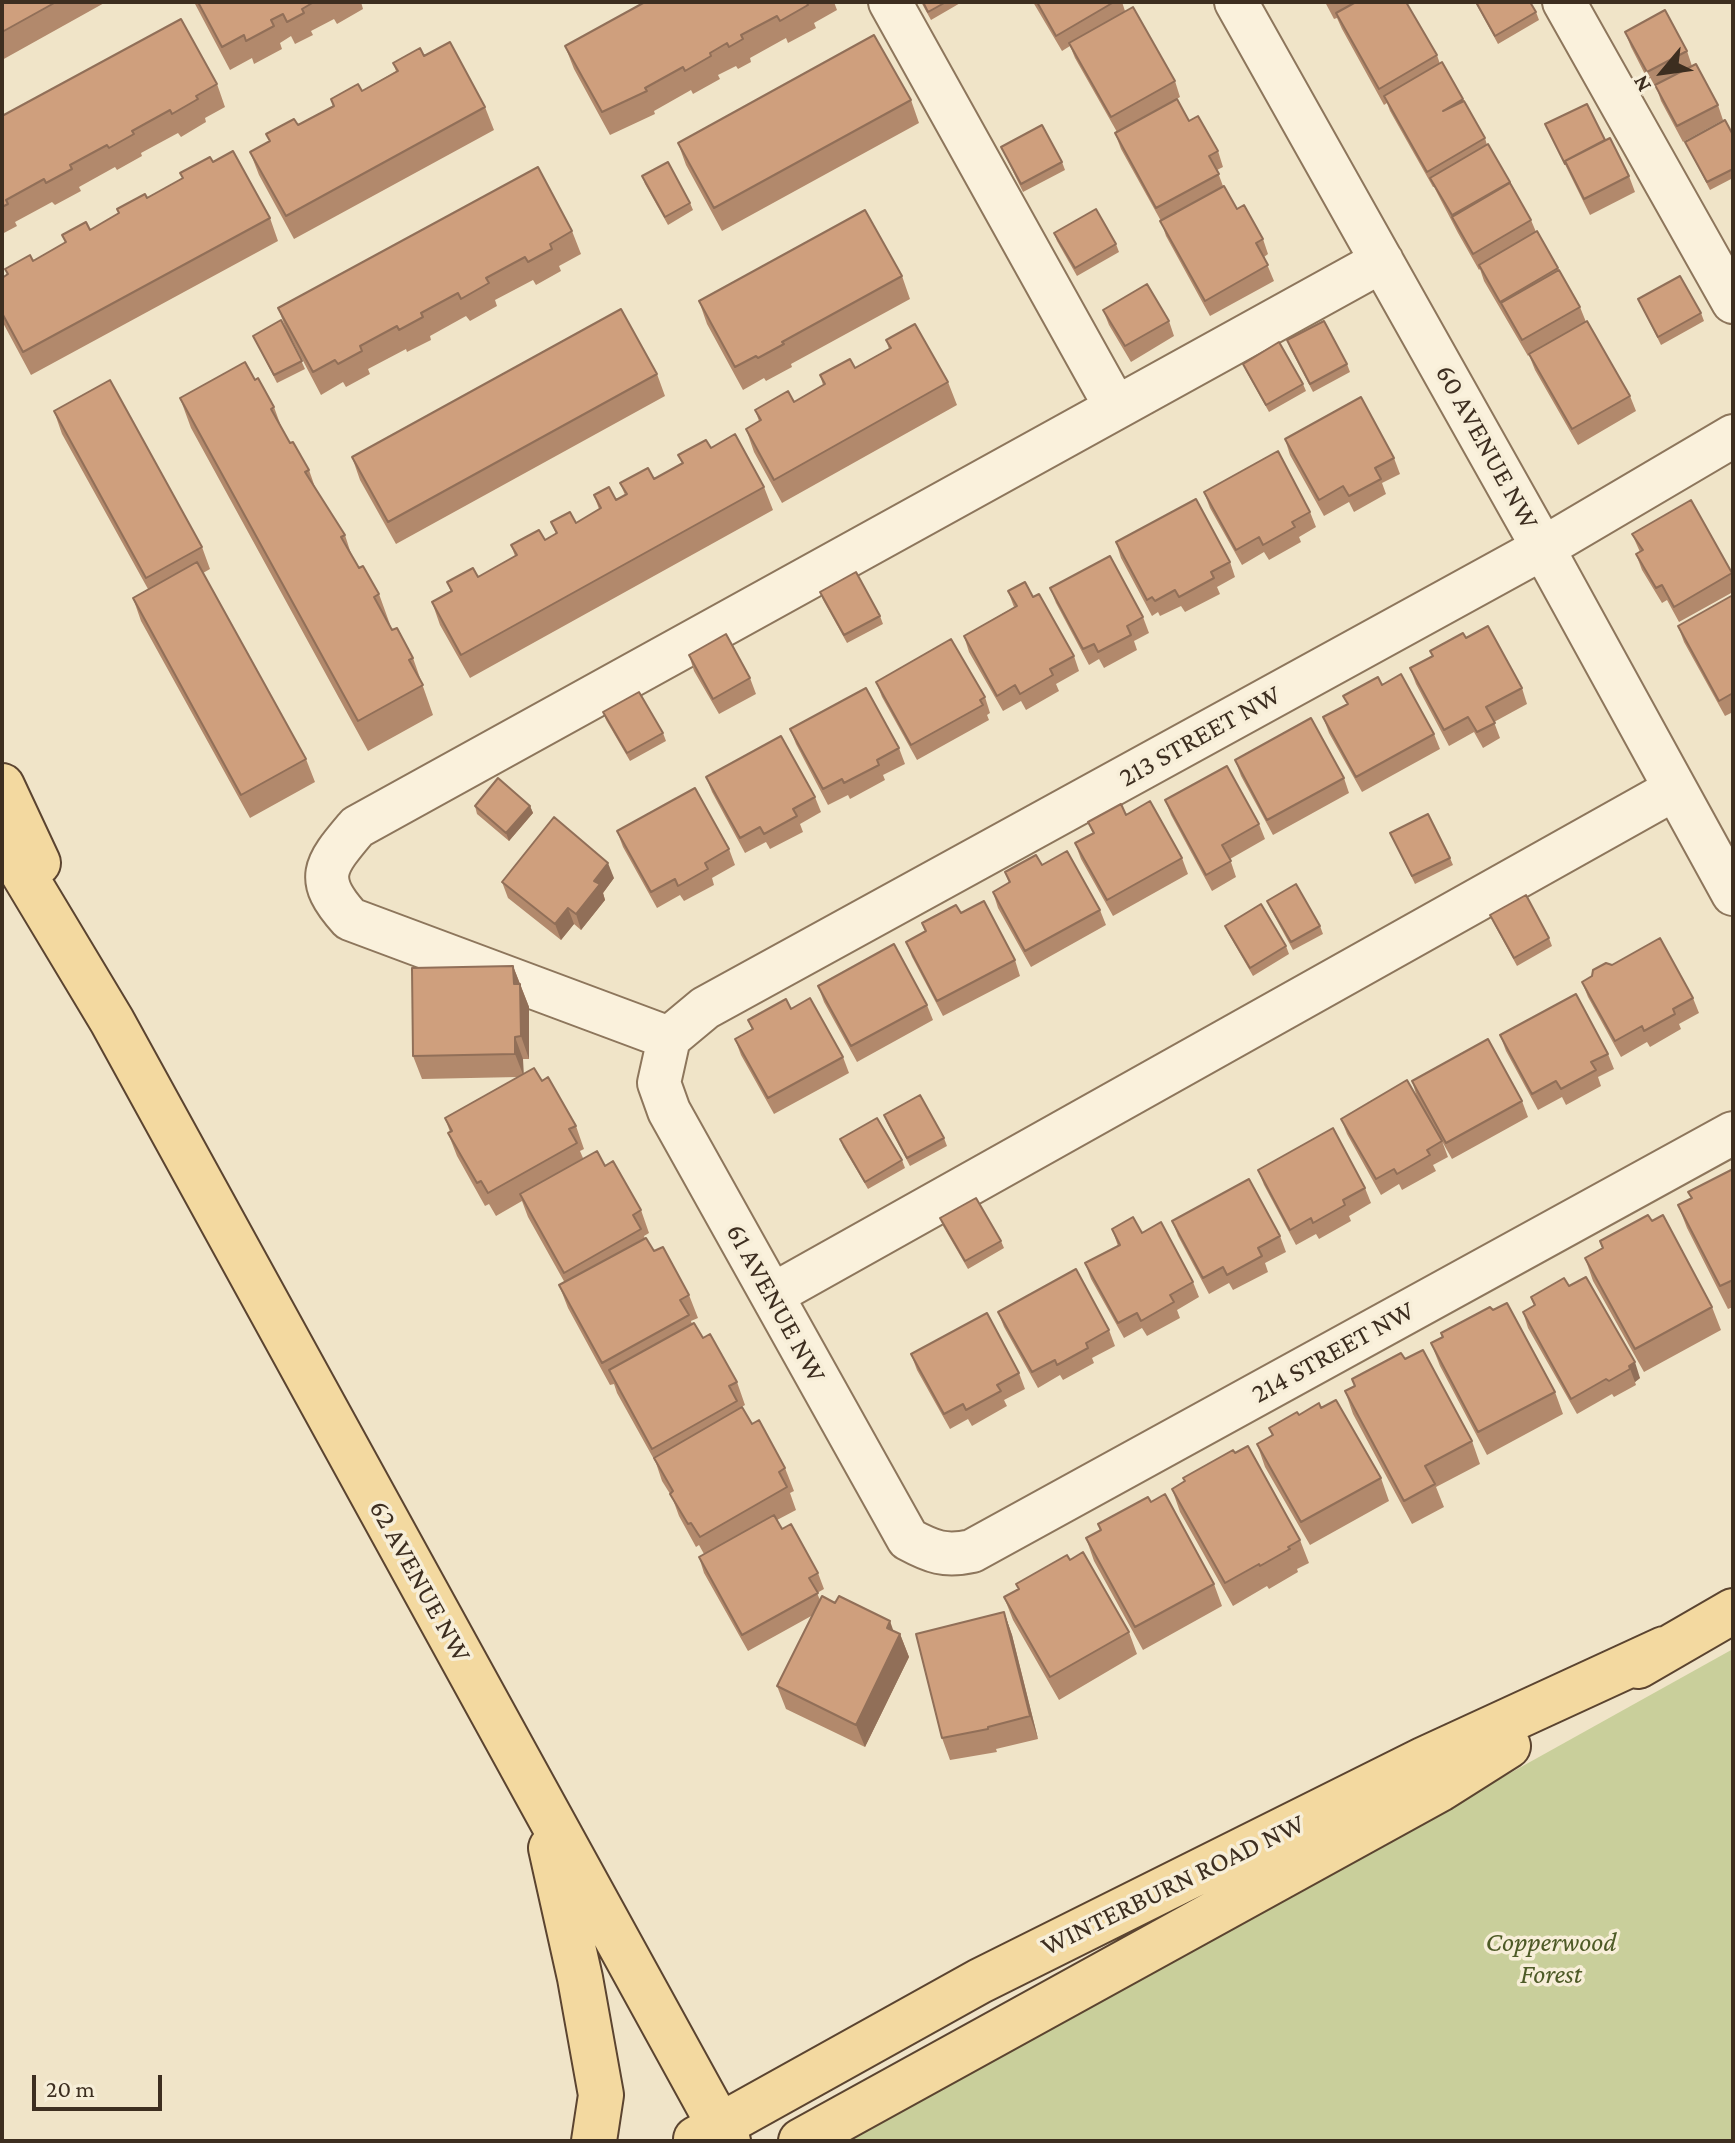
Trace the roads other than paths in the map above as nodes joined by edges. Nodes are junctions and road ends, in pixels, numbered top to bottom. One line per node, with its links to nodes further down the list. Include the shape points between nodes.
1 (890, 2): 6 (street)
2 (1236, 2): 4 (street, 60 AVENUE NW)
3 (1564, 2): 5 (street)
4 (1382, 261): 6 (street); 8 (street, 60 AVENUE NW)
5 (1733, 302)
6 (1115, 406): 14 (street, via 357,827 330,860 326,881 350,919)
7 (1733, 436): 8 (street, 213 STREET NW)
8 (1543, 548): 10 (street, 60 AVENUE NW); 14 (street, 213 STREET NW, via 705,1008)
9 (2, 786): 13 (main road, 62 AVENUE NW)
10 (1675, 789): 12 (street, 60 AVENUE NW); 16 (street)
11 (2, 838): 13 (main road, 62 AVENUE NW)
12 (1733, 894)
13 (112, 1021): 20 (main road, 62 AVENUE NW)
14 (669, 1038): 16 (street, 61 AVENUE NW, via 659,1083 669,1111)
15 (1733, 1133): 17 (street, 214 STREET NW, via 972,1551 951,1555)
16 (772, 1295): 17 (street, 61 AVENUE NW, via 908,1539)
17 (929, 1550)
18 (1733, 1611): 19 (main road, WINTERBURN ROAD NW)
19 (1664, 1649): 21 (main road, WINTERBURN ROAD NW, via 1425,1759 980,1981); 23 (main road, WINTERBURN ROAD NW, via 1440,1789)
20 (540, 1799): 21 (main road, 62 AVENUE NW); 22 (main road, via 601,2095)
21 (713, 2136)
22 (594, 2141)
23 (801, 2141)

